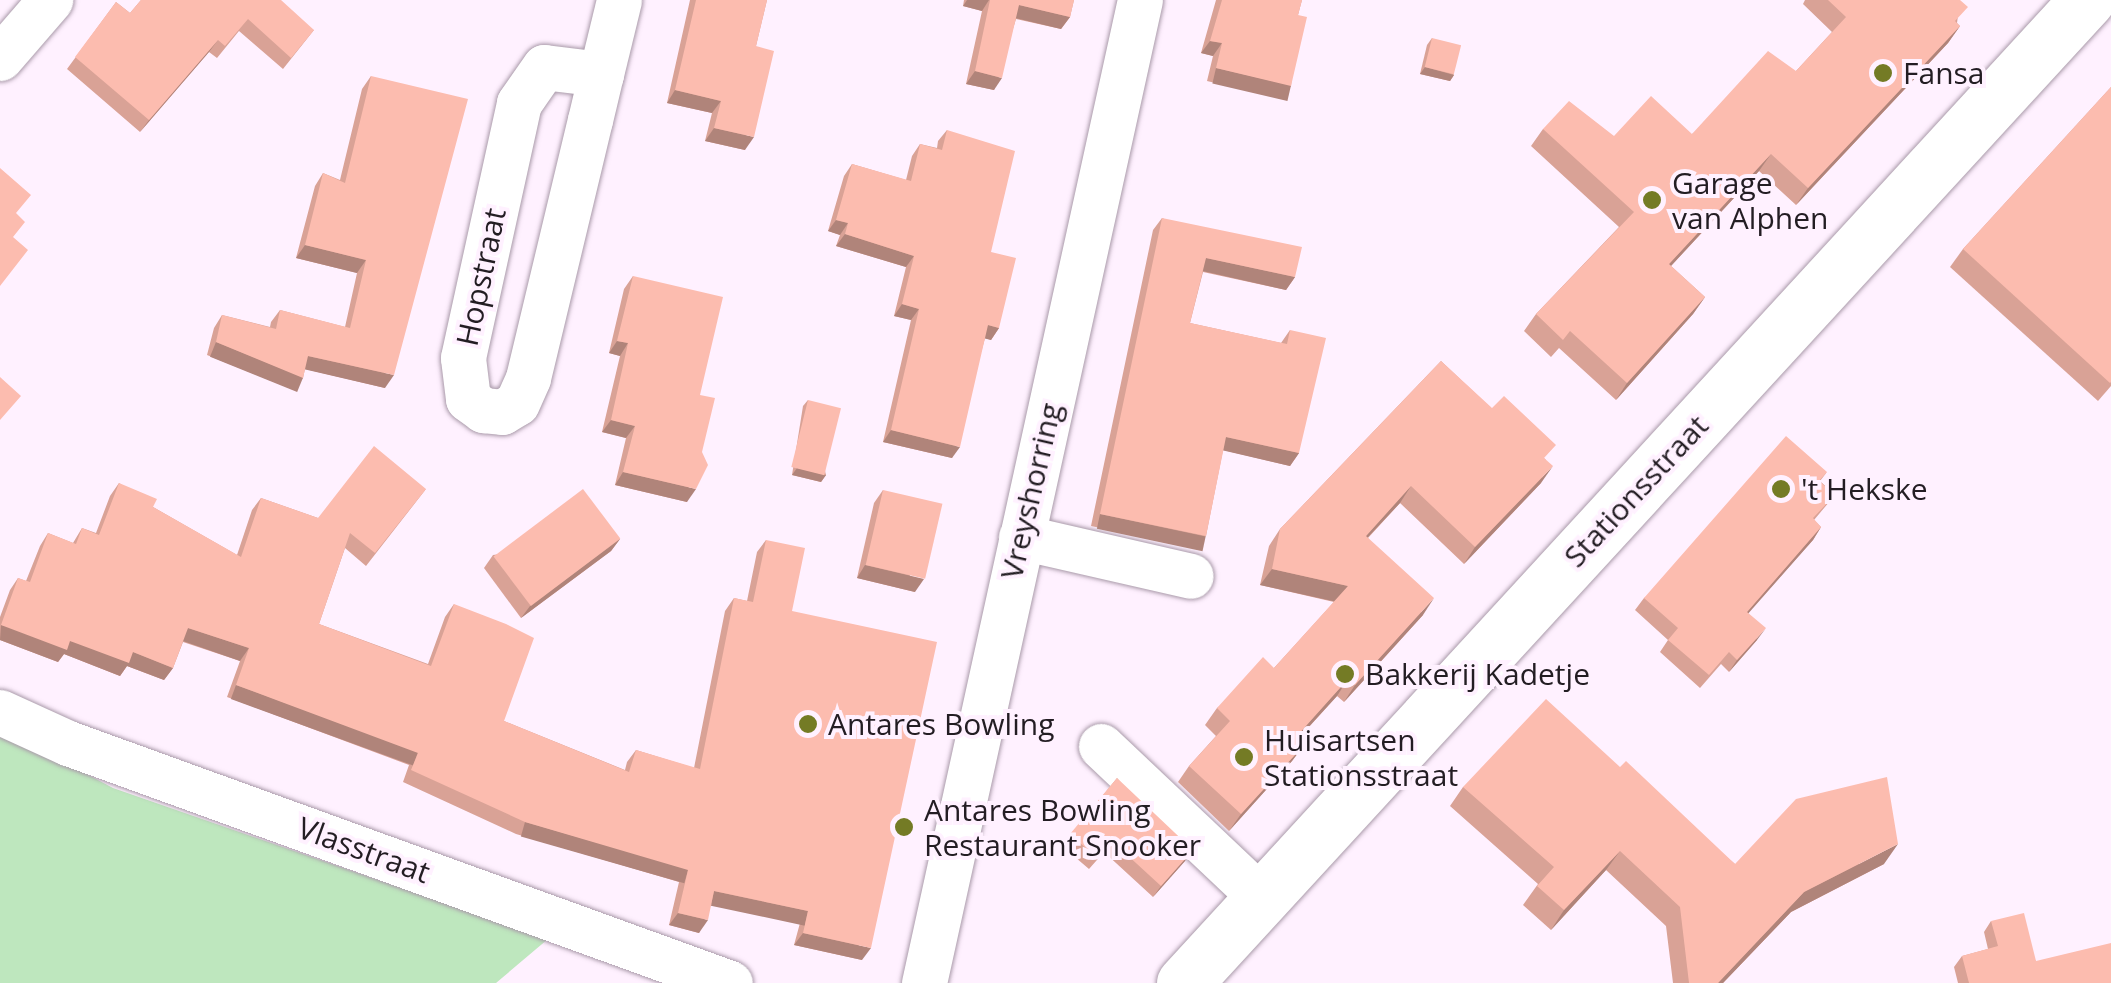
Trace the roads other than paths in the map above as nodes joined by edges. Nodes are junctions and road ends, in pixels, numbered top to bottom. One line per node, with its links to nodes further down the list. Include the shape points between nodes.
1 (50, 0): 5 (street)
2 (618, 0): 6 (street, Hopstraat)
3 (1140, 0): 7 (street, Vreyshorring)
4 (2087, 0): 11 (main road, Stationsstraat)
5 (0, 58)
6 (601, 74): 6 (street, Hopstraat, via 528,378 517,404 502,412 483,410 468,399 463,358 519,103 544,67)
7 (1021, 537): 8 (street); 13 (street, Vreyshorring)
8 (1191, 576)
9 (0, 712): 12 (street, Vlasstraat, via 68,743)
10 (1101, 746): 11 (street)
11 (1262, 898): 14 (main road, Stationsstraat)
12 (730, 983)
13 (924, 983)
14 (1184, 983)

